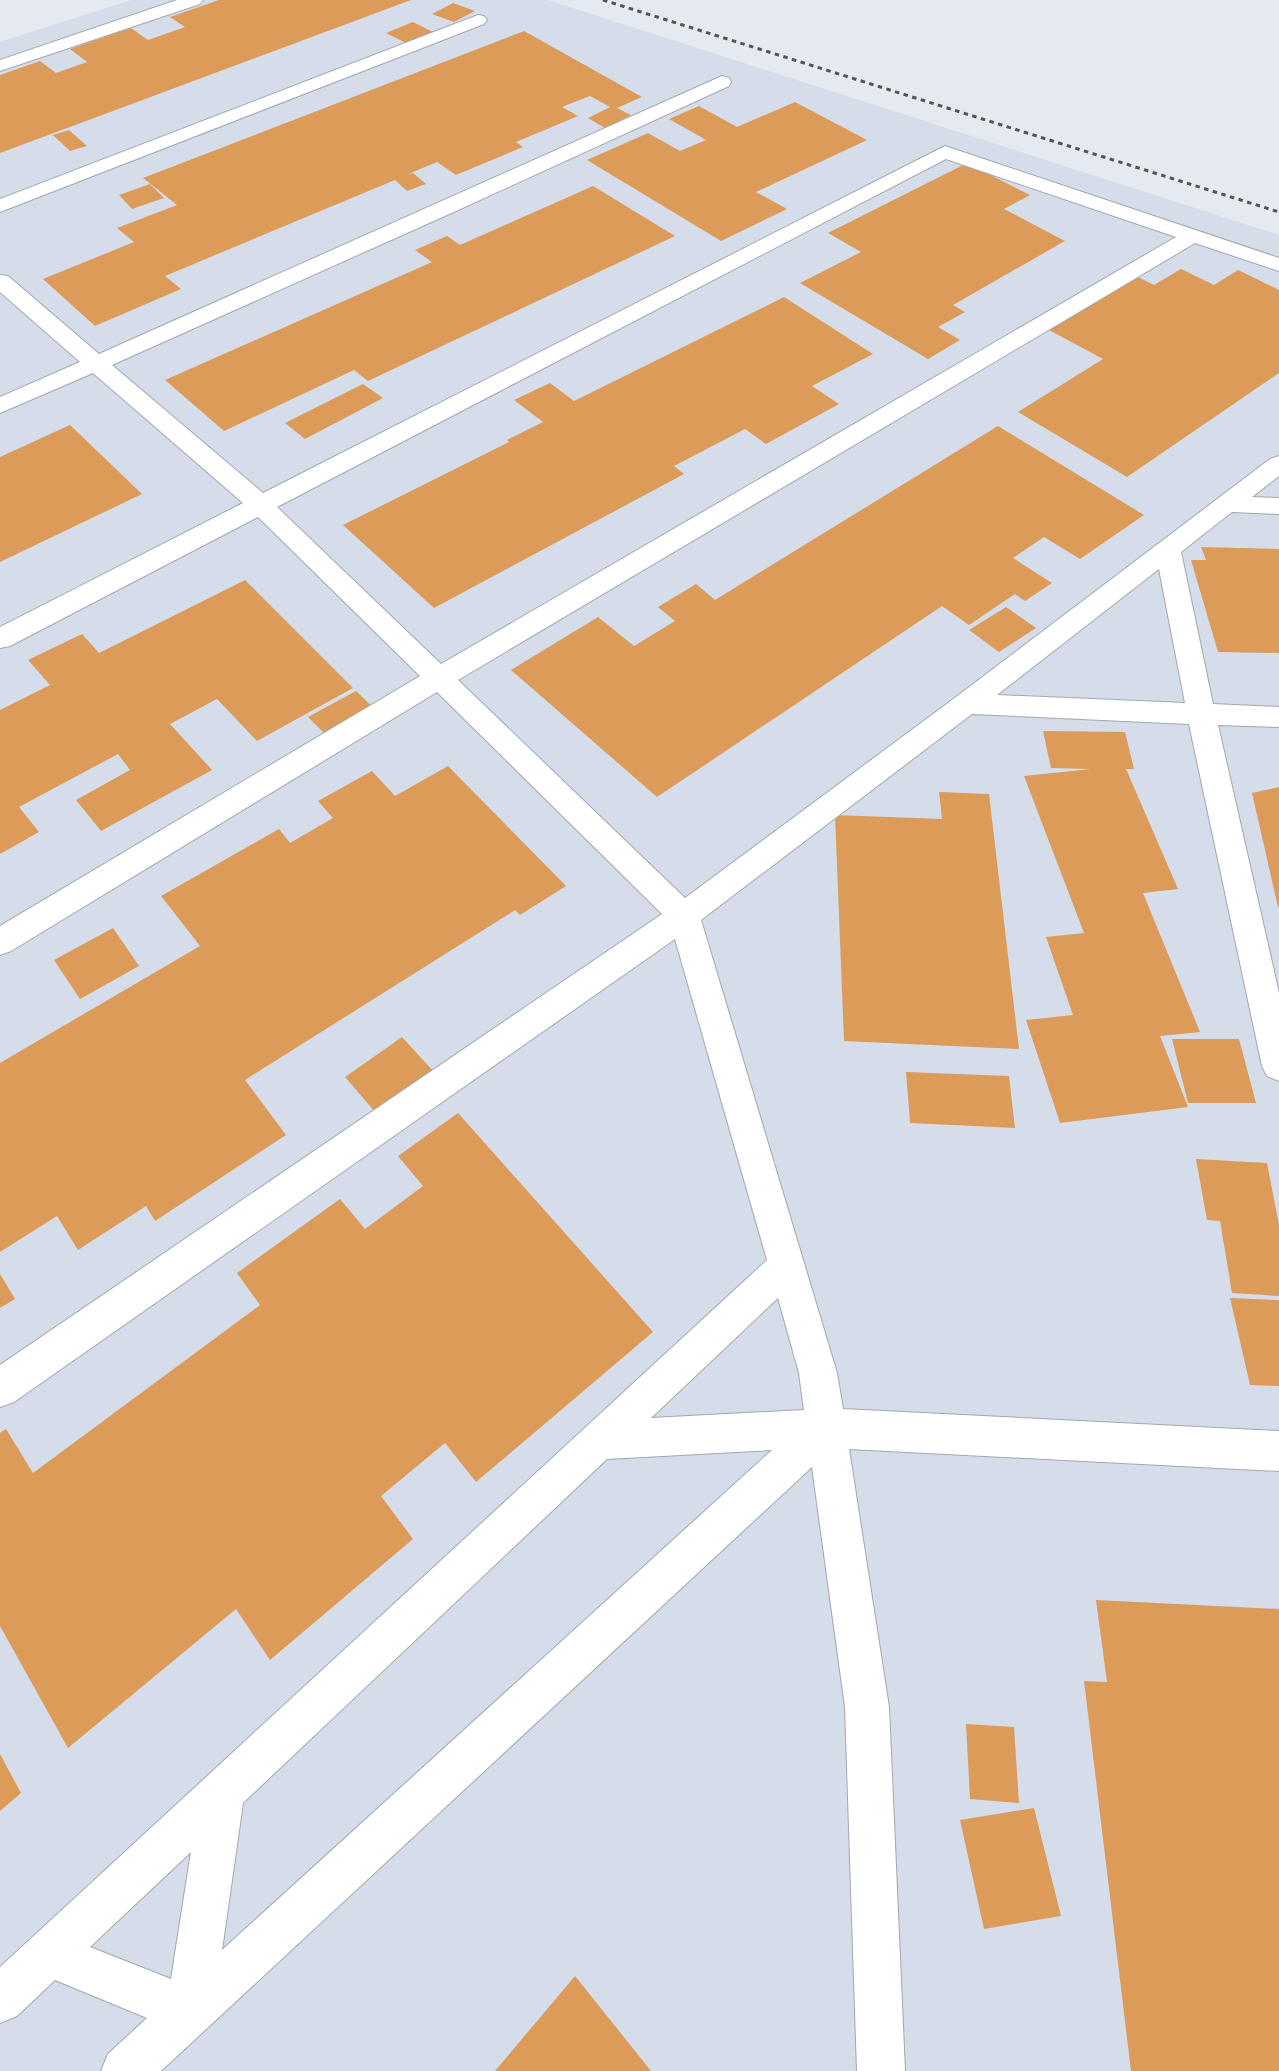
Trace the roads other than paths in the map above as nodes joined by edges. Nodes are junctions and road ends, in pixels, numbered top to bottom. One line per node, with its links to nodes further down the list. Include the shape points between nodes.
1 (194, 0): 3 (street)
2 (478, 20): 5 (street)
3 (0, 66)
4 (722, 82): 9 (street)
5 (0, 206)
6 (1194, 235): 7 (street); 13 (street, via 945,152); 17 (street)
7 (1279, 265)
8 (0, 281): 9 (street)
9 (96, 363): 10 (street); 13 (street)
10 (0, 406)
11 (1279, 464): 12 (street)
12 (1227, 504): 14 (street); 15 (street)
13 (261, 505): 16 (street); 17 (street)
14 (1279, 506)
15 (1168, 549): 18 (street); 19 (street)
16 (0, 639)
17 (439, 678): 21 (street); 22 (street)
18 (966, 704): 19 (street); 21 (street)
19 (1201, 714): 20 (street); 23 (street)
20 (1279, 717)
21 (684, 916): 25 (street); 26 (street)
22 (0, 942)
23 (1274, 1026): 24 (street)
24 (1279, 1066)
25 (787, 1265): 27 (street, via 818,1373); 28 (street)
26 (0, 1388)
27 (826, 1428): 28 (street); 29 (street); 33 (street); 35 (street, via 867,1707)
28 (600, 1440): 30 (street)
29 (1279, 1451)
30 (222, 1792): 31 (street); 33 (street)
31 (48, 1954): 32 (street); 33 (street)
32 (0, 1999)
33 (190, 2011): 34 (street)
34 (125, 2071)
35 (880, 2071)

